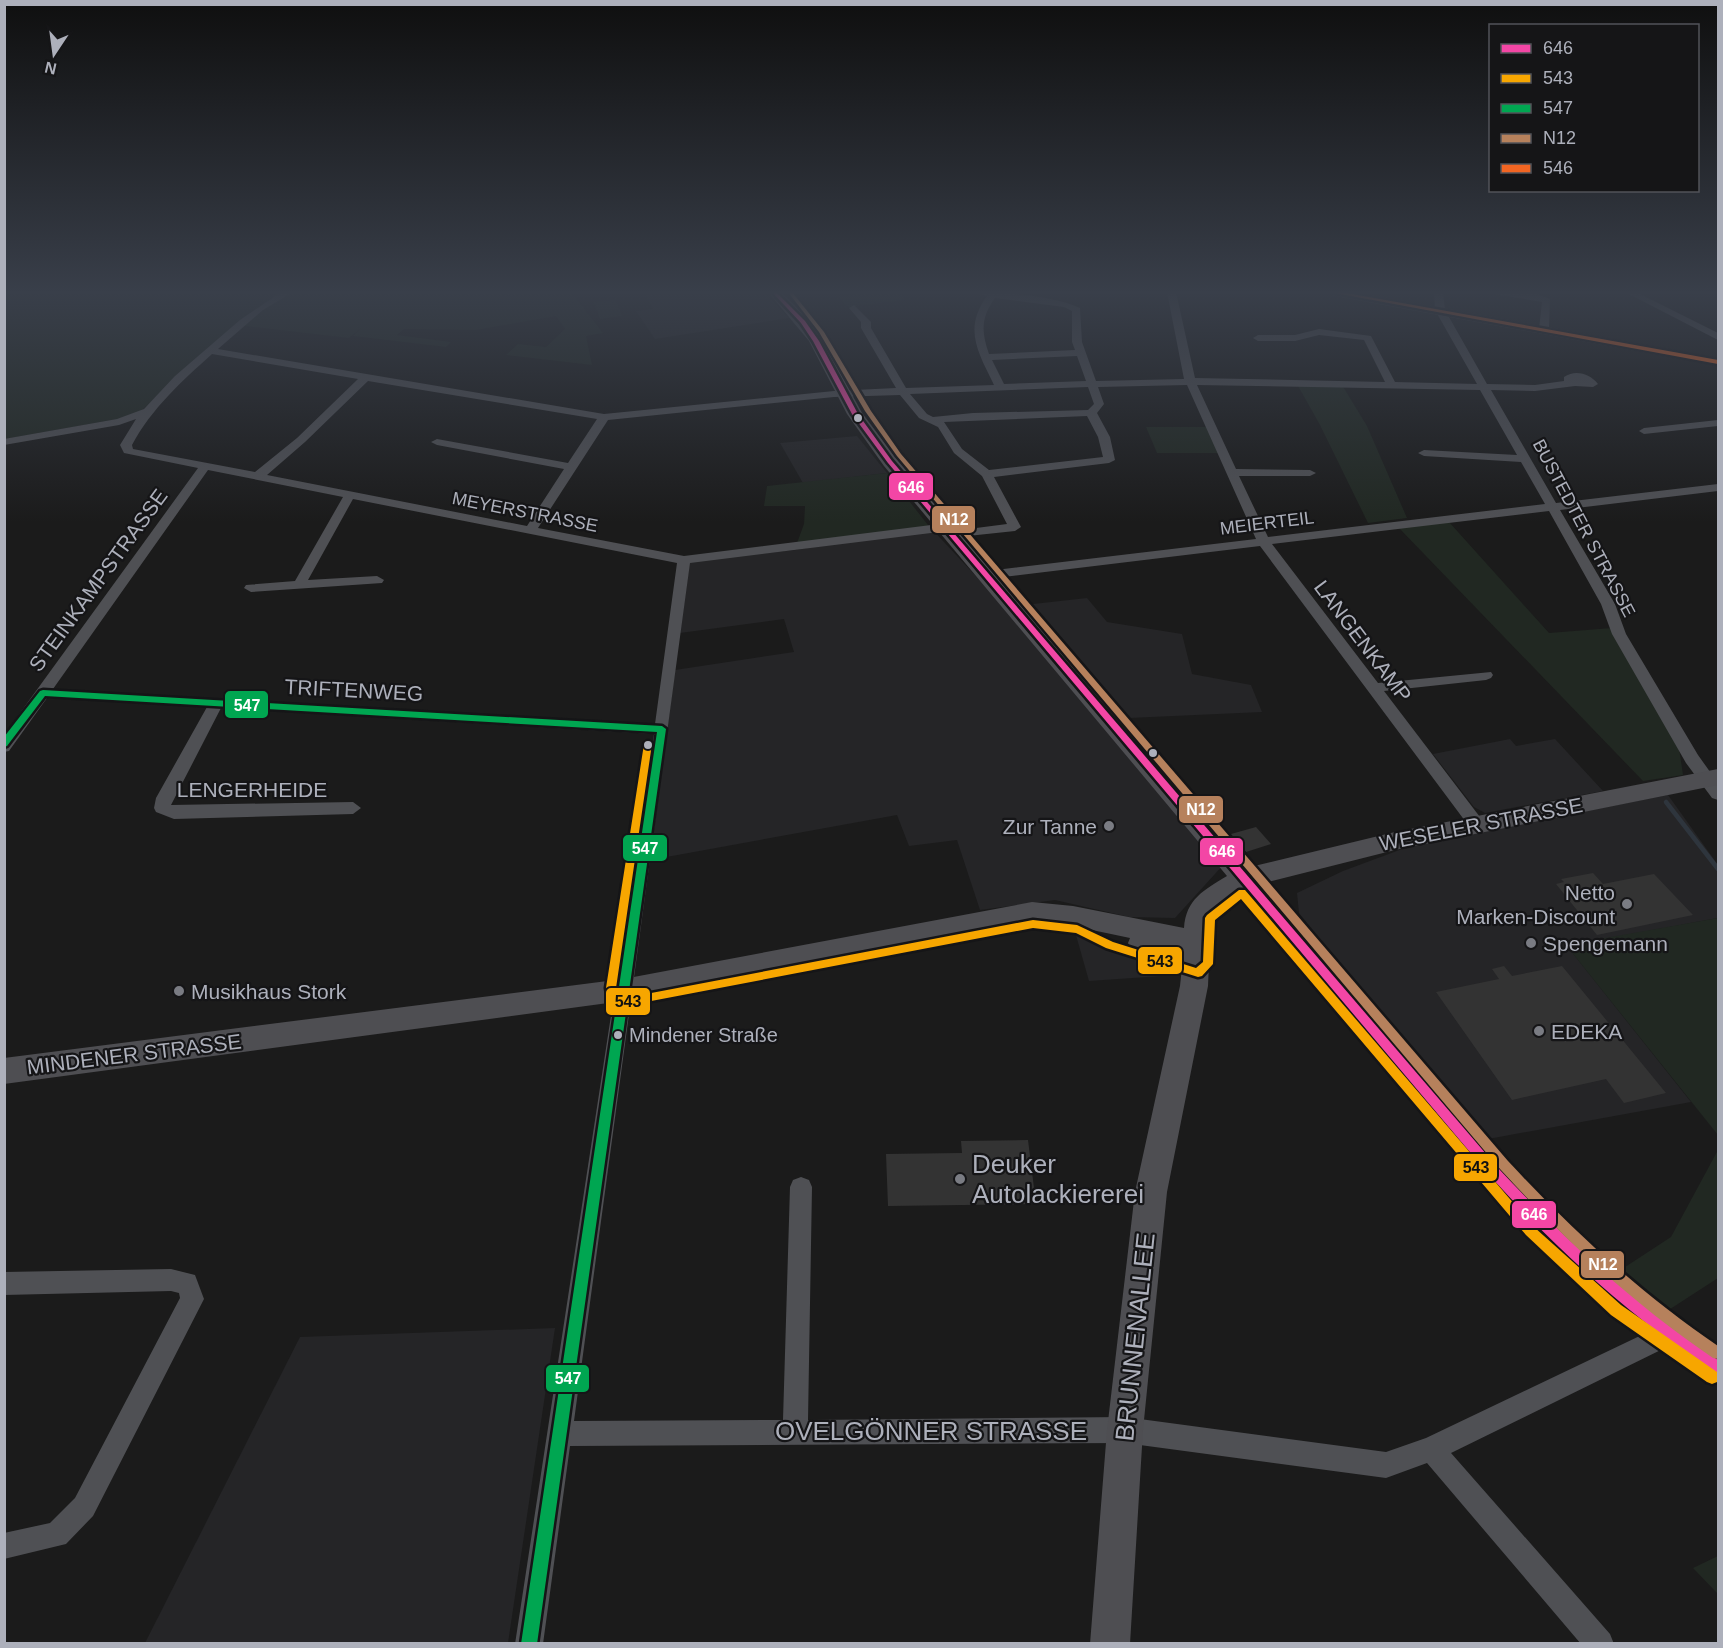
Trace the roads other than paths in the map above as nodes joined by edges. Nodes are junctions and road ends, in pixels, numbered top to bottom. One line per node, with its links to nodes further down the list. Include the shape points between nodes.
1 (188, 369): 19 (street)
2 (317, 369): 10 (street)
3 (831, 369): 18 (main road)
4 (891, 369): 17 (street)
5 (992, 369): 16 (street)
6 (1087, 369): 12 (street)
7 (1188, 369): 11 (street, LANGENKAMP)
8 (1383, 369): 13 (street)
9 (1475, 369): 15 (street, BUSTEDTER STRASSE)
10 (366, 377): 21 (street); 36 (street)
11 (1190, 381): 12 (street); 13 (street); 33 (street, LANGENKAMP)
12 (1092, 384): 16 (street); 20 (street, via 1098,404)
13 (1390, 384): 15 (street)
14 (1574, 384): 15 (street, via 1535,388)
15 (1481, 385): 30 (street, BUSTEDTER STRASSE)
16 (1000, 387): 17 (street)
17 (905, 391): 18 (street); 22 (street, via 916,408)
18 (844, 394): 21 (street); 41 (main road, via 872,440)
19 (147, 412): 23 (street); 25 (street)
20 (1091, 413): 22 (street); 35 (street, via 1104,437 1109,460)
21 (604, 417): 31 (street)
22 (932, 420): 35 (street, via 942,425 958,451)
23 (119, 422): 25 (street); 27 (street)
24 (1719, 423): 26 (street)
25 (135, 426): 32 (street, MEYERSTRASSE, via 126,445 128,451)
26 (1644, 431)
27 (4, 442)
28 (437, 442): 31 (street)
29 (1424, 453): 30 (street)
30 (1526, 459): 39 (street, BUSTEDTER STRASSE)
31 (571, 466): 40 (street)
32 (205, 467): 36 (street, MEYERSTRASSE); 50 (street, STEINKAMPSTRASSE)
33 (1232, 472): 34 (street); 42 (street, LANGENKAMP)
34 (1310, 473)
35 (987, 474): 41 (street, MEYERSTRASSE, via 1015,527)
36 (257, 477): 38 (street, MEYERSTRASSE)
37 (1719, 487): 39 (street, MEIERTEIL)
38 (349, 496): 40 (street, MEYERSTRASSE); 46 (street)
39 (1551, 506): 42 (street, MEIERTEIL); 54 (street, BUSTEDTER STRASSE, via 1692,759)
40 (530, 531): 43 (street, MEYERSTRASSE)
41 (950, 531): 43 (street, MEYERSTRASSE); 44 (main road)
42 (1264, 542): 44 (street, MEIERTEIL); 49 (street, LANGENKAMP)
43 (684, 560): 52 (street)
44 (987, 575): 57 (main road)
45 (377, 580): 46 (street)
46 (299, 585): 47 (street)
47 (251, 588)
48 (1486, 675): 49 (street)
49 (1374, 688): 56 (street, LANGENKAMP)
50 (43, 693): 51 (street, TRIFTENWEG); 53 (street, STEINKAMPSTRASSE)
51 (216, 704): 52 (street, TRIFTENWEG); 55 (street, LENGERHEIDE, via 162,808 174,813)
52 (662, 729): 59 (street)
53 (5, 746)
54 (1715, 783): 56 (main road, WESELER STRASSE)
55 (353, 808)
56 (1477, 825): 57 (main road, WESELER STRASSE)
57 (1245, 878): 58 (main road, BRUNNENALLEE, via 1198,912); 63 (main road, via 1539,1222 1576,1261)
58 (1196, 950): 59 (main road, MINDENER STRASSE, via 1114,934 1080,917 1032,912); 65 (main road, BRUNNENALLEE, via 1194,986 1151,1192)
59 (623, 990): 60 (main road, MINDENER STRASSE); 67 (street)
60 (4, 1071)
61 (801, 1187): 66 (street)
62 (4, 1284): 69 (street, via 171,1281 187,1283 192,1299 84,1507 57,1535)
63 (1668, 1334): 64 (main road); 68 (street, OVELGÖNNER STRASSE)
64 (1719, 1367)
65 (1125, 1430): 66 (street, OVELGÖNNER STRASSE); 68 (street, OVELGÖNNER STRASSE, via 1386,1465); 71 (main road, BRUNNENALLEE)
66 (795, 1432): 67 (street, OVELGÖNNER STRASSE)
67 (559, 1434): 70 (street)
68 (1431, 1449): 72 (street)
69 (4, 1546)
70 (529, 1644)
71 (1110, 1644)
72 (1600, 1644)

